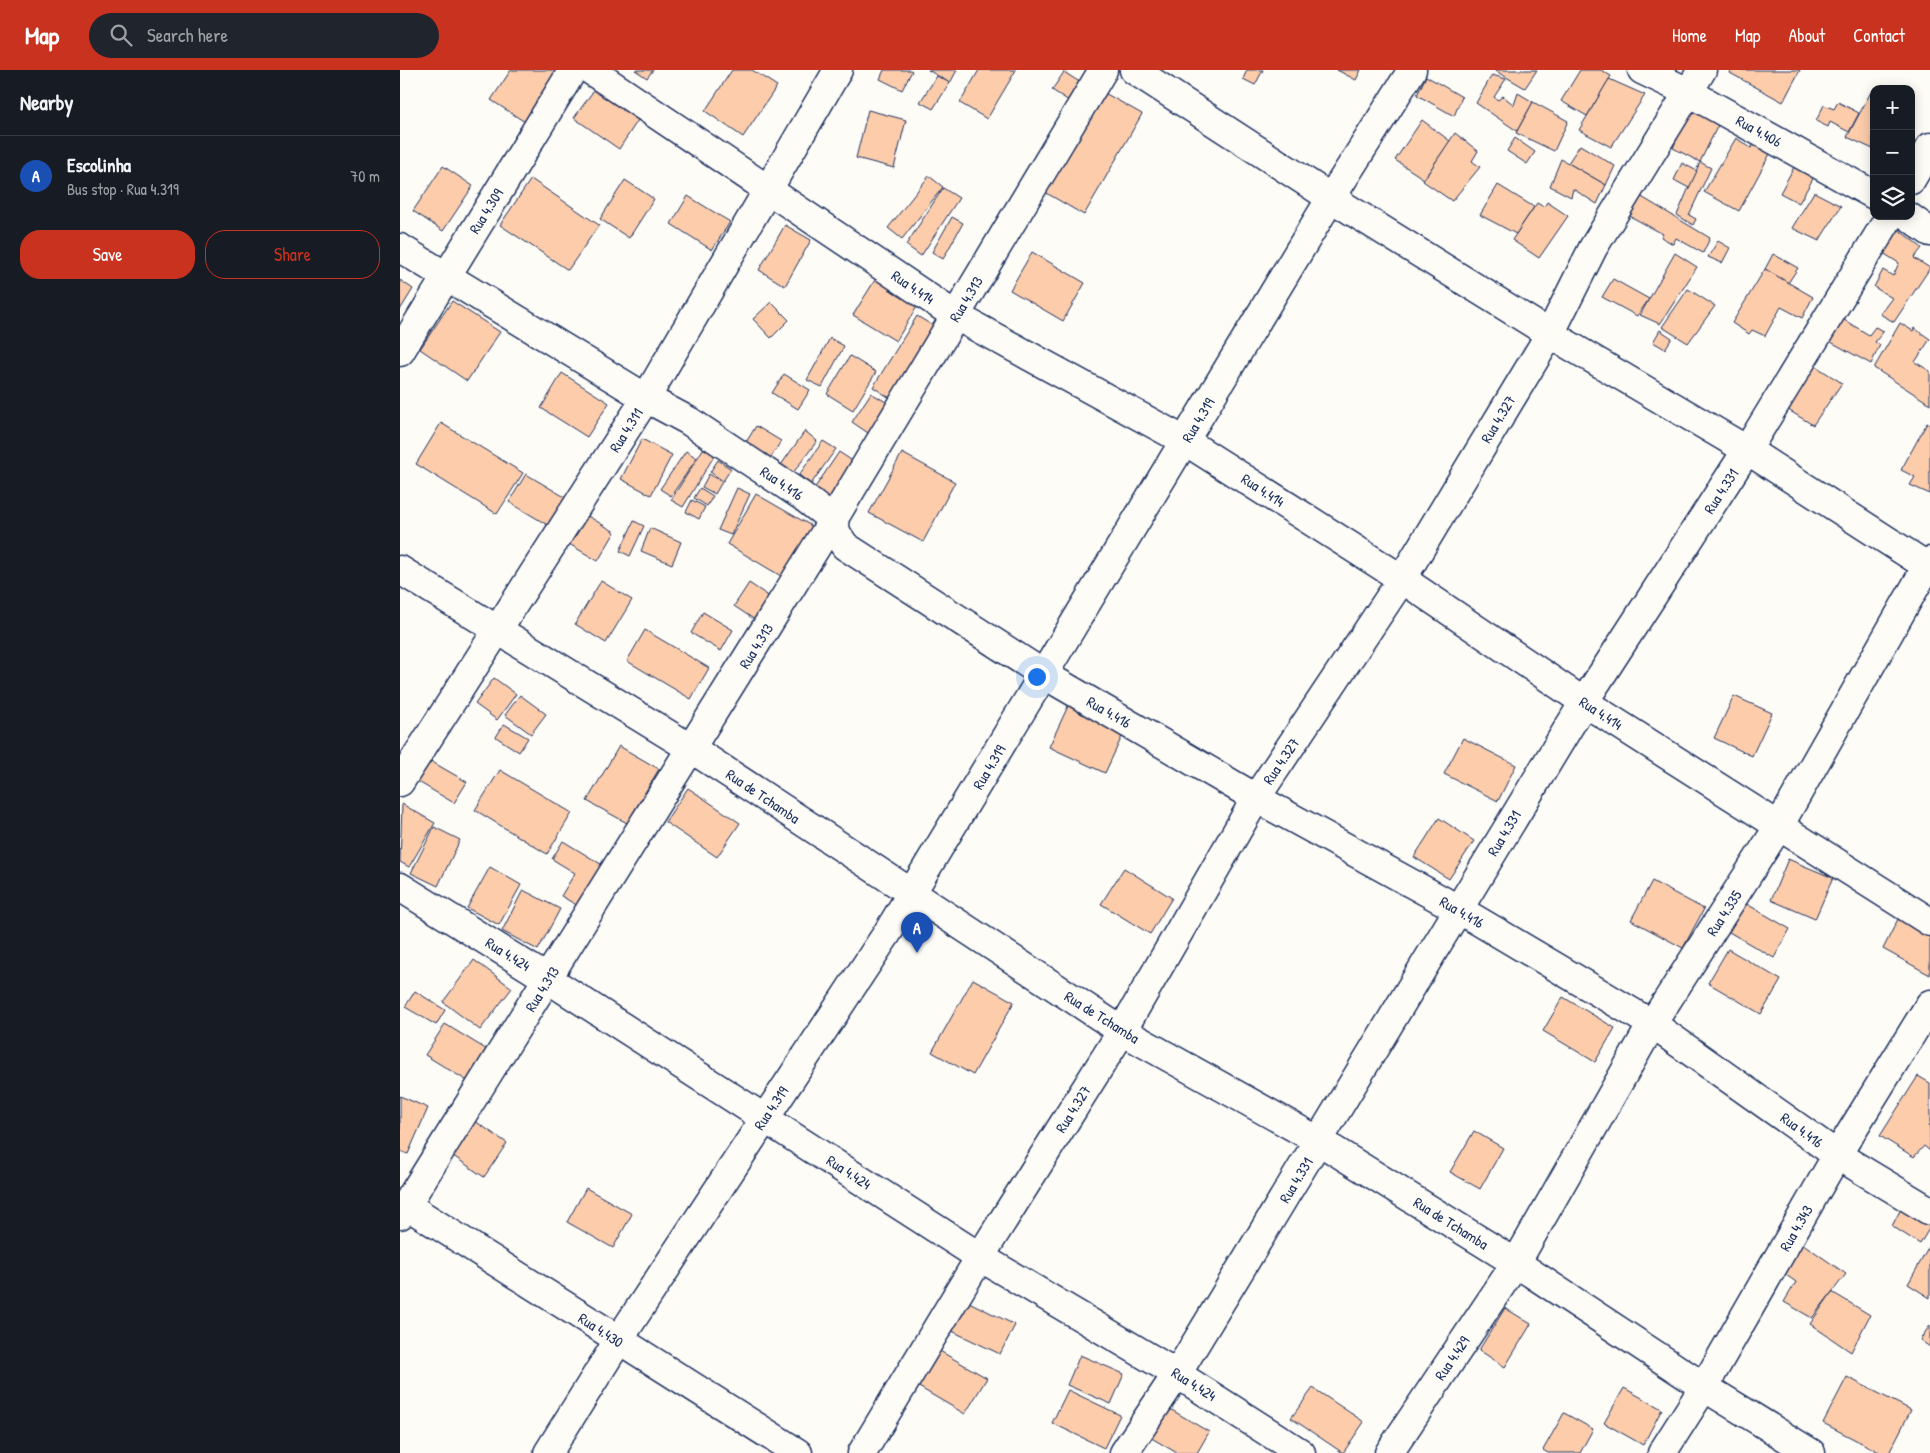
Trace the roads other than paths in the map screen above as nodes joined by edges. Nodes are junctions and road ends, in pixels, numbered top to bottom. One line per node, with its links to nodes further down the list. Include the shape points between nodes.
1 (573, 70): 18 (street, Rua 4.309)
2 (590, 70): 11 (street, Rua 4.414)
3 (838, 70): 11 (street, Rua 4.311)
4 (1103, 70): 19 (street, Rua 4.313)
5 (1134, 70): 13 (street)
6 (1412, 70): 13 (street, Rua 4.319)
7 (1642, 70): 8 (street, Rua 4.406)
8 (1695, 81): 12 (street, Rua 4.406); 20 (street, Rua 4.327, via 1593,248)
9 (1930, 147): 10 (street)
10 (1914, 175)
11 (767, 190): 19 (street, Rua 4.414); 22 (street, Rua 4.311)
12 (1870, 192)
13 (1332, 198): 20 (street); 23 (street, Rua 4.319)
14 (1888, 220): 24 (street, Rua 4.331)
15 (1914, 220): 16 (street)
16 (1930, 232)
17 (400, 248): 18 (street, Rua 4.416)
18 (446, 275): 21 (street, Rua 4.309); 22 (street, Rua 4.416)
19 (956, 316): 23 (street, Rua 4.414); 25 (street, Rua 4.313)
20 (1550, 334): 24 (street); 28 (street, Rua 4.327)
21 (400, 352)
22 (646, 398): 25 (street, Rua 4.416, via 689,421); 29 (street, Rua 4.311)
23 (1185, 440): 28 (street, Rua 4.414); 30 (street, Rua 4.319)
24 (1747, 450): 26 (street); 31 (street, Rua 4.331)
25 (833, 520): 30 (street, Rua 4.416, via 845,546); 32 (street, Rua 4.313)
26 (1929, 565): 35 (street, Rua 4.335)
27 (400, 570): 29 (street, Rua de Tchamba)
28 (1402, 579): 31 (street, Rua 4.414); 34 (street, Rua 4.327)
29 (498, 630): 32 (street, Rua de Tchamba); 33 (street, Rua 4.311)
30 (1045, 675): 34 (street, Rua 4.416); 37 (street, Rua 4.319)
31 (1584, 702): 35 (street, Rua 4.414); 38 (street, Rua 4.331)
32 (692, 749): 37 (street, Rua de Tchamba); 40 (street, Rua 4.313)
33 (400, 782)
34 (1256, 798): 38 (street, Rua 4.416); 43 (street, Rua 4.327)
35 (1779, 826): 39 (street, Rua 4.414); 42 (street, Rua 4.335)
36 (400, 887): 40 (street, Rua 4.424)
37 (912, 894): 43 (street, Rua de Tchamba); 44 (street, Rua 4.319)
38 (1458, 909): 42 (street, Rua 4.416); 45 (street, Rua 4.331)
39 (1930, 922)
40 (548, 979): 44 (street, Rua 4.424); 47 (street, Rua 4.313)
41 (1930, 1004): 46 (street, Rua 4.343)
42 (1652, 1024): 46 (street, Rua 4.416); 50 (street, Rua 4.335)
43 (1122, 1031): 45 (street, Rua de Tchamba); 49 (street, Rua 4.327)
44 (764, 1118): 49 (street, Rua 4.424); 51 (street, Rua 4.319)
45 (1320, 1141): 50 (street, Rua de Tchamba); 52 (street, Rua 4.331)
46 (1837, 1155): 48 (street, Rua 4.416); 53 (street, Rua 4.343)
47 (406, 1196): 51 (street, Rua 4.430)
48 (1930, 1211)
49 (980, 1257): 52 (street, Rua 4.424); 56 (street, Rua 4.327)
50 (1516, 1263): 53 (street, Rua de Tchamba); 59 (street, Rua 4.429)
51 (618, 1341): 54 (street, Rua 4.319); 55 (street, Rua 4.430)
52 (1178, 1374): 57 (street, Rua 4.331); 58 (street, Rua 4.424)
53 (1704, 1387): 60 (street, Rua 4.343); 61 (street, Rua de Tchamba)
54 (548, 1453)
55 (798, 1453)
56 (862, 1453)
57 (1124, 1453)
58 (1301, 1453)
59 (1389, 1453)
60 (1662, 1453)
61 (1811, 1453)

